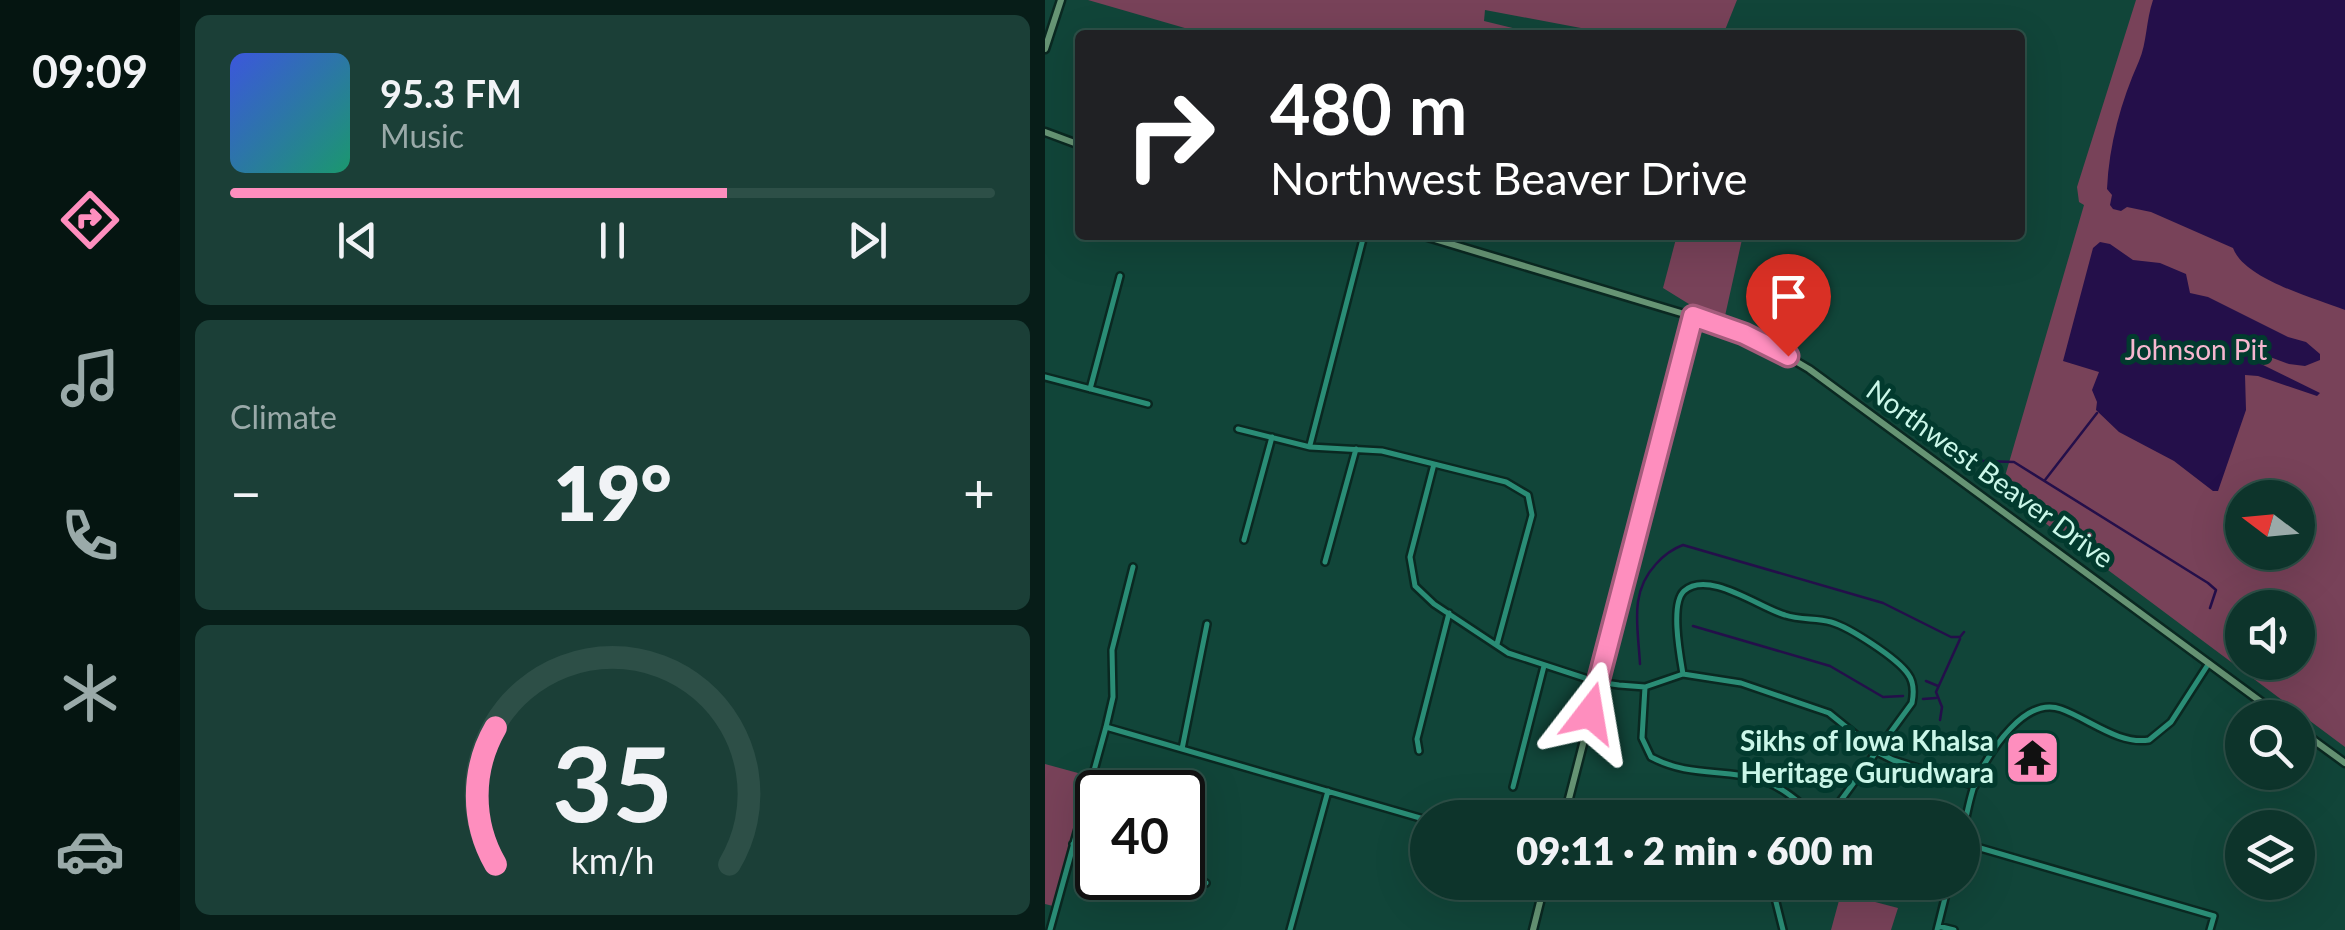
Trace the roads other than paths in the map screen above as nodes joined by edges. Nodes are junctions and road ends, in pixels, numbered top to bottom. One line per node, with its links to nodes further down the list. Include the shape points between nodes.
1 (1061, 0): 2 (main road)
2 (1045, 49)
3 (1045, 132): 4 (main road)
4 (1075, 143)
5 (1362, 240): 14 (street)
6 (1438, 240): 8 (main road, Northwest Beaver Drive)
7 (1120, 276): 10 (street)
8 (1693, 316): 23 (main road, Northwest Beaver Drive, via 1744,334 1809,370); 26 (main road)
9 (1045, 377): 10 (street)
10 (1090, 388): 11 (street)
11 (1148, 404)
12 (1238, 429): 13 (street)
13 (1272, 437): 14 (street); 17 (street)
14 (1310, 447): 15 (street)
15 (1356, 449): 16 (street); 18 (street)
16 (1434, 464): 20 (street, via 1409,567 1422,596); 22 (street, via 1506,482 1532,504)
17 (1244, 540)
18 (1325, 562)
19 (1133, 567): 29 (street, via 1112,650)
20 (1449, 613): 22 (street); 32 (street)
21 (1207, 624): 31 (street)
22 (1497, 644): 24 (street)
23 (2209, 663): 28 (main road, Northwest Beaver Drive); 35 (street, via 2171,722 2149,740 2123,737 2056,707 2032,709)
24 (1544, 666): 26 (street); 36 (street)
25 (1683, 674): 27 (street); 33 (street, via 1818,708); 33 (street, via 1677,602 1687,588 1701,584 1787,616 1840,625 1900,666 1913,687 1912,703)
26 (1597, 682): 27 (street); 38 (main road)
27 (1645, 686): 39 (street, via 1642,738 1651,757 1704,774 1762,780)
28 (2259, 700)
29 (1106, 727): 31 (street); 43 (street)
30 (2315, 742): 34 (main road)
31 (1182, 748): 37 (street)
32 (1419, 751)
33 (1877, 752): 35 (street); 40 (street)
34 (2345, 764)
35 (1975, 786): 41 (street)
36 (1513, 787)
37 (1327, 791): 42 (street); 50 (street)
38 (1568, 800)
39 (1795, 800)
40 (1841, 800)
41 (1971, 800)
42 (1410, 815)
43 (1073, 844): 49 (street)
44 (1980, 848): 54 (street, via 2213,916)
45 (1540, 900): 51 (main road)
46 (1776, 900): 52 (street)
47 (1945, 900): 48 (street)
48 (1938, 928): 53 (street)
49 (1050, 930)
50 (1289, 930)
51 (1533, 930)
52 (1783, 930)
53 (1953, 930)
54 (2210, 930)

